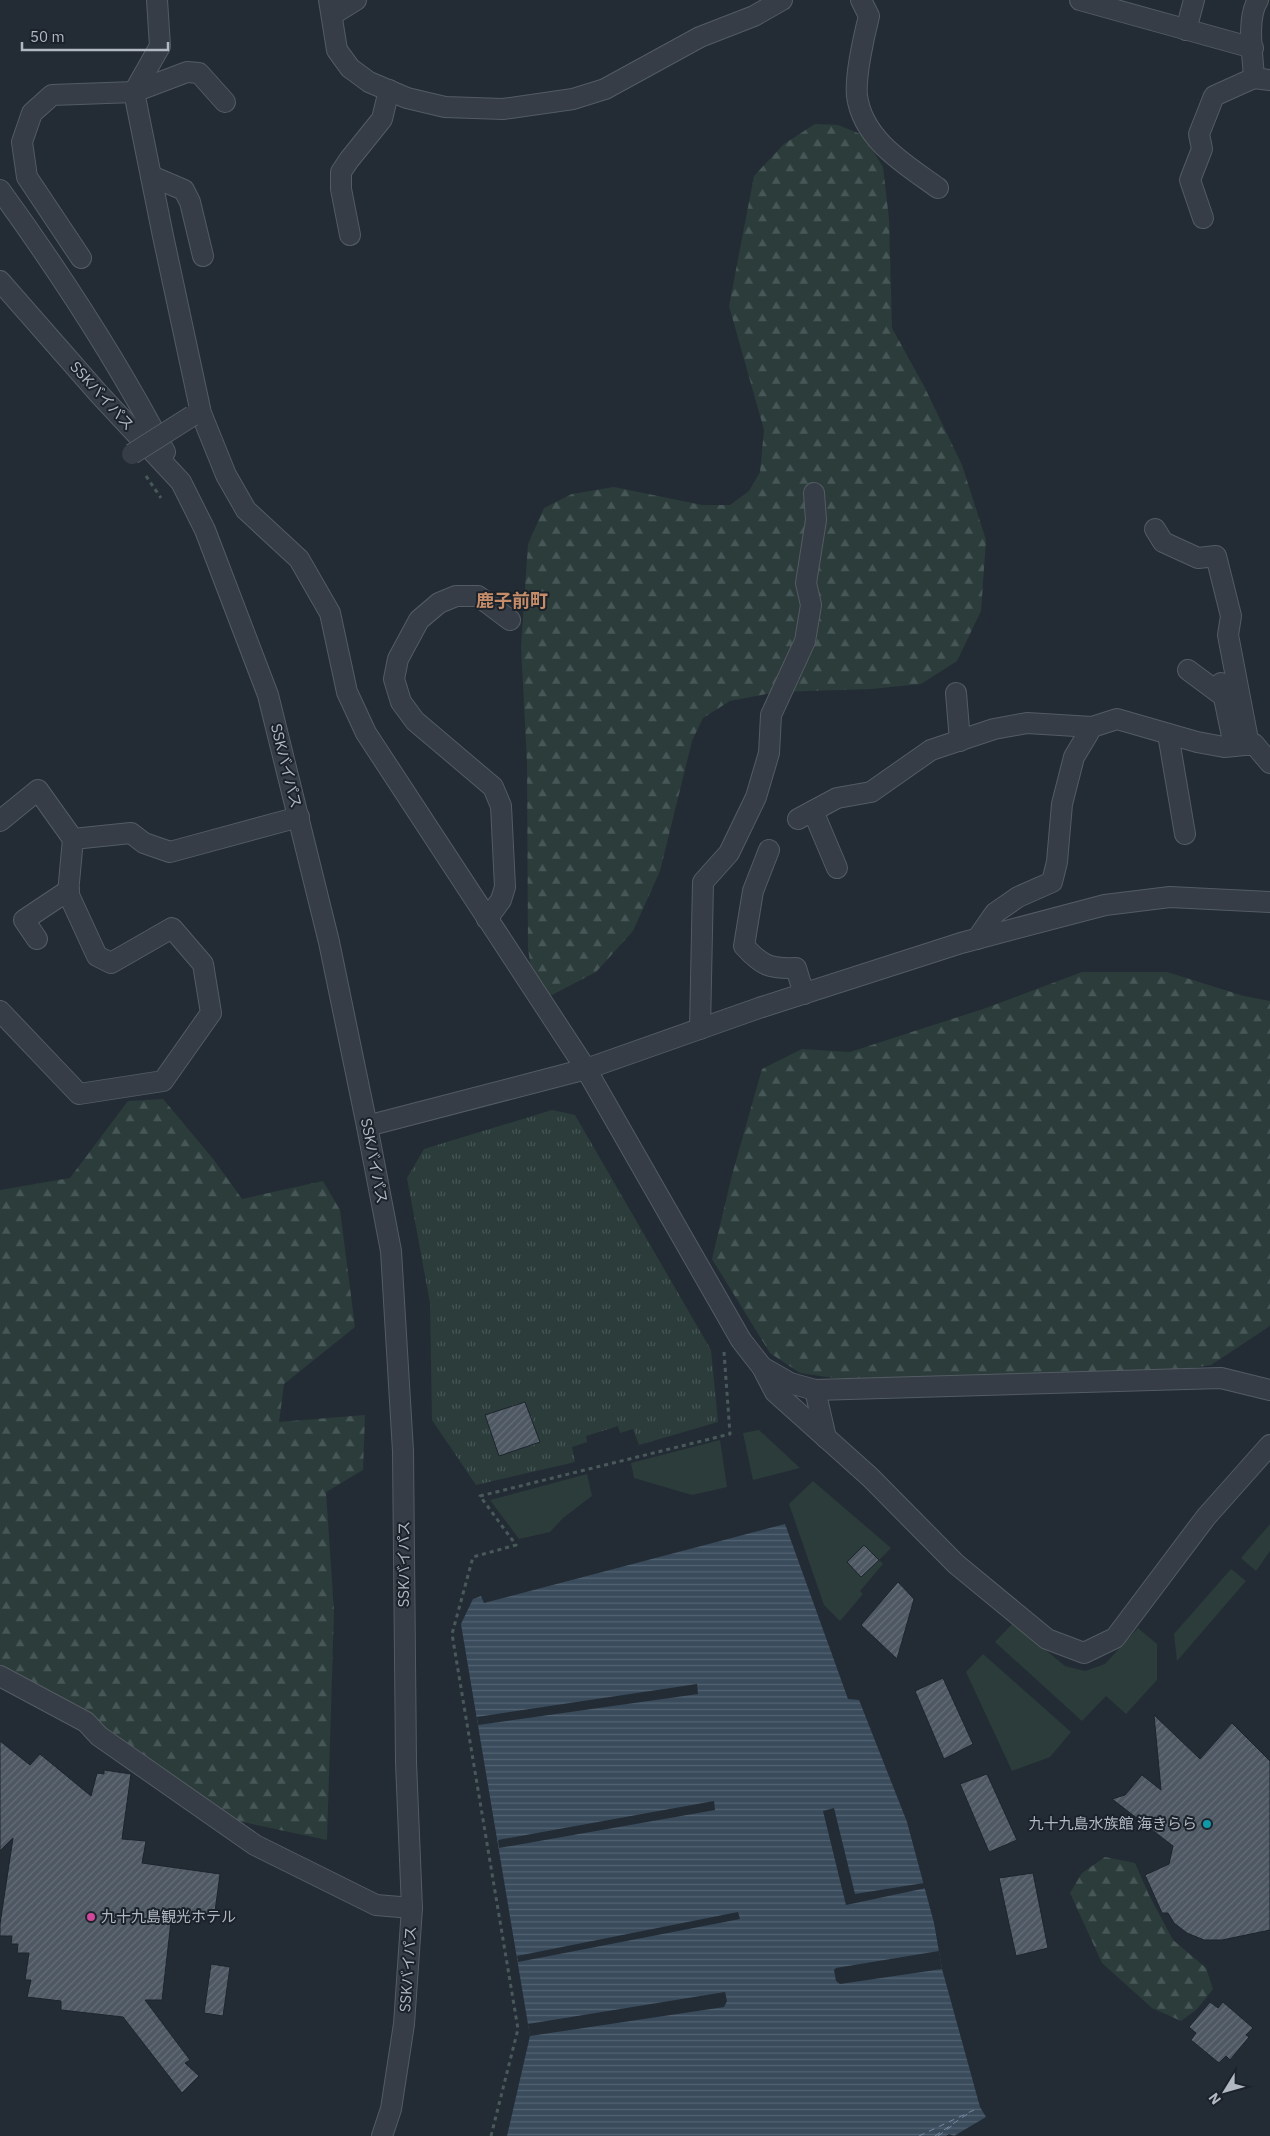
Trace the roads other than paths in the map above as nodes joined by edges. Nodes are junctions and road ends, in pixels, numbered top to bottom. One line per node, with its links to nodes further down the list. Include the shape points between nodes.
1 (156, 0): 13 (street, via 160,46)
2 (356, 0): 8 (street)
3 (782, 0): 12 (street, via 754,16 700,37 605,89 573,99 502,109 455,107 407,98)
4 (861, 0): 16 (street, via 869,16 862,44 857,95 862,113 874,137)
5 (1080, 0): 9 (street)
6 (1194, 0): 9 (street)
7 (1258, 0): 10 (street, via 1252,22)
8 (330, 7): 12 (street, via 337,50 350,68 369,82)
9 (1186, 30): 10 (street)
10 (1253, 48): 11 (street)
11 (1262, 79): 18 (street, via 1214,96 1199,134 1202,149 1190,180)
12 (389, 90): 19 (street, via 382,119 341,172 341,190)
13 (134, 92): 14 (street, via 186,72 199,73); 15 (street); 21 (street, via 52,95 32,113 22,142 27,177)
14 (225, 102)
15 (151, 176): 20 (street, via 184,190); 23 (street)
16 (938, 188)
17 (0, 190): 25 (street, via 74,295 133,390)
18 (1203, 218)
19 (350, 234)
20 (203, 256)
21 (81, 258)
22 (0, 281): 25 (street, SSKバイパス)
23 (197, 414): 24 (street, bridge); 44 (street, via 246,510 299,559 330,613 347,692 366,733)
24 (132, 454)
25 (181, 482): 36 (street, SSKバイパス, via 205,530 268,695)
26 (814, 492): 49 (street, via 816,520 806,583 811,605 805,641 771,714 769,753 756,797 728,853 703,882)
27 (1155, 529): 34 (street, via 1163,542 1198,558 1216,556 1231,616 1228,635)
28 (510, 620): 44 (street, via 478,596 456,596 439,603 419,620 398,659 394,679 401,702 415,721 498,794 505,887 501,900)
29 (1188, 670): 34 (street, via 1222,689)
30 (956, 693): 33 (street)
31 (1092, 726): 32 (street, via 1117,719); 33 (street, via 1027,723 994,729); 46 (street, via 1074,757 1062,804 1052,882 1018,897 995,913)
32 (1168, 734): 34 (street, via 1224,747); 38 (street)
33 (960, 741): 41 (street, via 931,750 871,792 837,798 805,815)
34 (1241, 745): 35 (street, via 1254,744)
35 (1270, 763)
36 (298, 817): 39 (street, via 170,852 144,843 131,832); 51 (street, SSKバイパス, via 329,942)
37 (0, 821): 39 (street, via 38,790)
38 (1185, 834)
39 (73, 840): 42 (street)
40 (768, 850): 47 (street, via 753,891 744,946 755,958 774,969 796,968)
41 (837, 868)
42 (69, 890): 45 (street, via 24,920); 48 (street, via 97,956 111,963 172,928 203,964 211,1013 163,1081 79,1094)
43 (1270, 902): 46 (street, via 1170,897 1105,905)
44 (486, 919): 50 (street)
45 (37, 939)
46 (977, 939): 47 (street)
47 (804, 994): 49 (street)
48 (0, 1011)
49 (700, 1029): 50 (street)
50 (586, 1069): 51 (street); 52 (street, via 741,1340)
51 (368, 1126): 58 (street, SSKバイパス, via 391,1251 403,1450 406,1762)
52 (762, 1367): 53 (street, via 790,1383); 55 (street, via 775,1392)
53 (815, 1390): 54 (street, via 1221,1378); 55 (street)
54 (1270, 1390)
55 (826, 1438): 56 (street, via 964,1570 1047,1639 1084,1653 1115,1638 1206,1517)
56 (1270, 1445)
57 (0, 1676): 58 (street, via 86,1722 98,1736 255,1845 376,1905)
58 (412, 1908): 59 (street, SSKバイパス, via 404,2024 391,2109)
59 (382, 2136)

